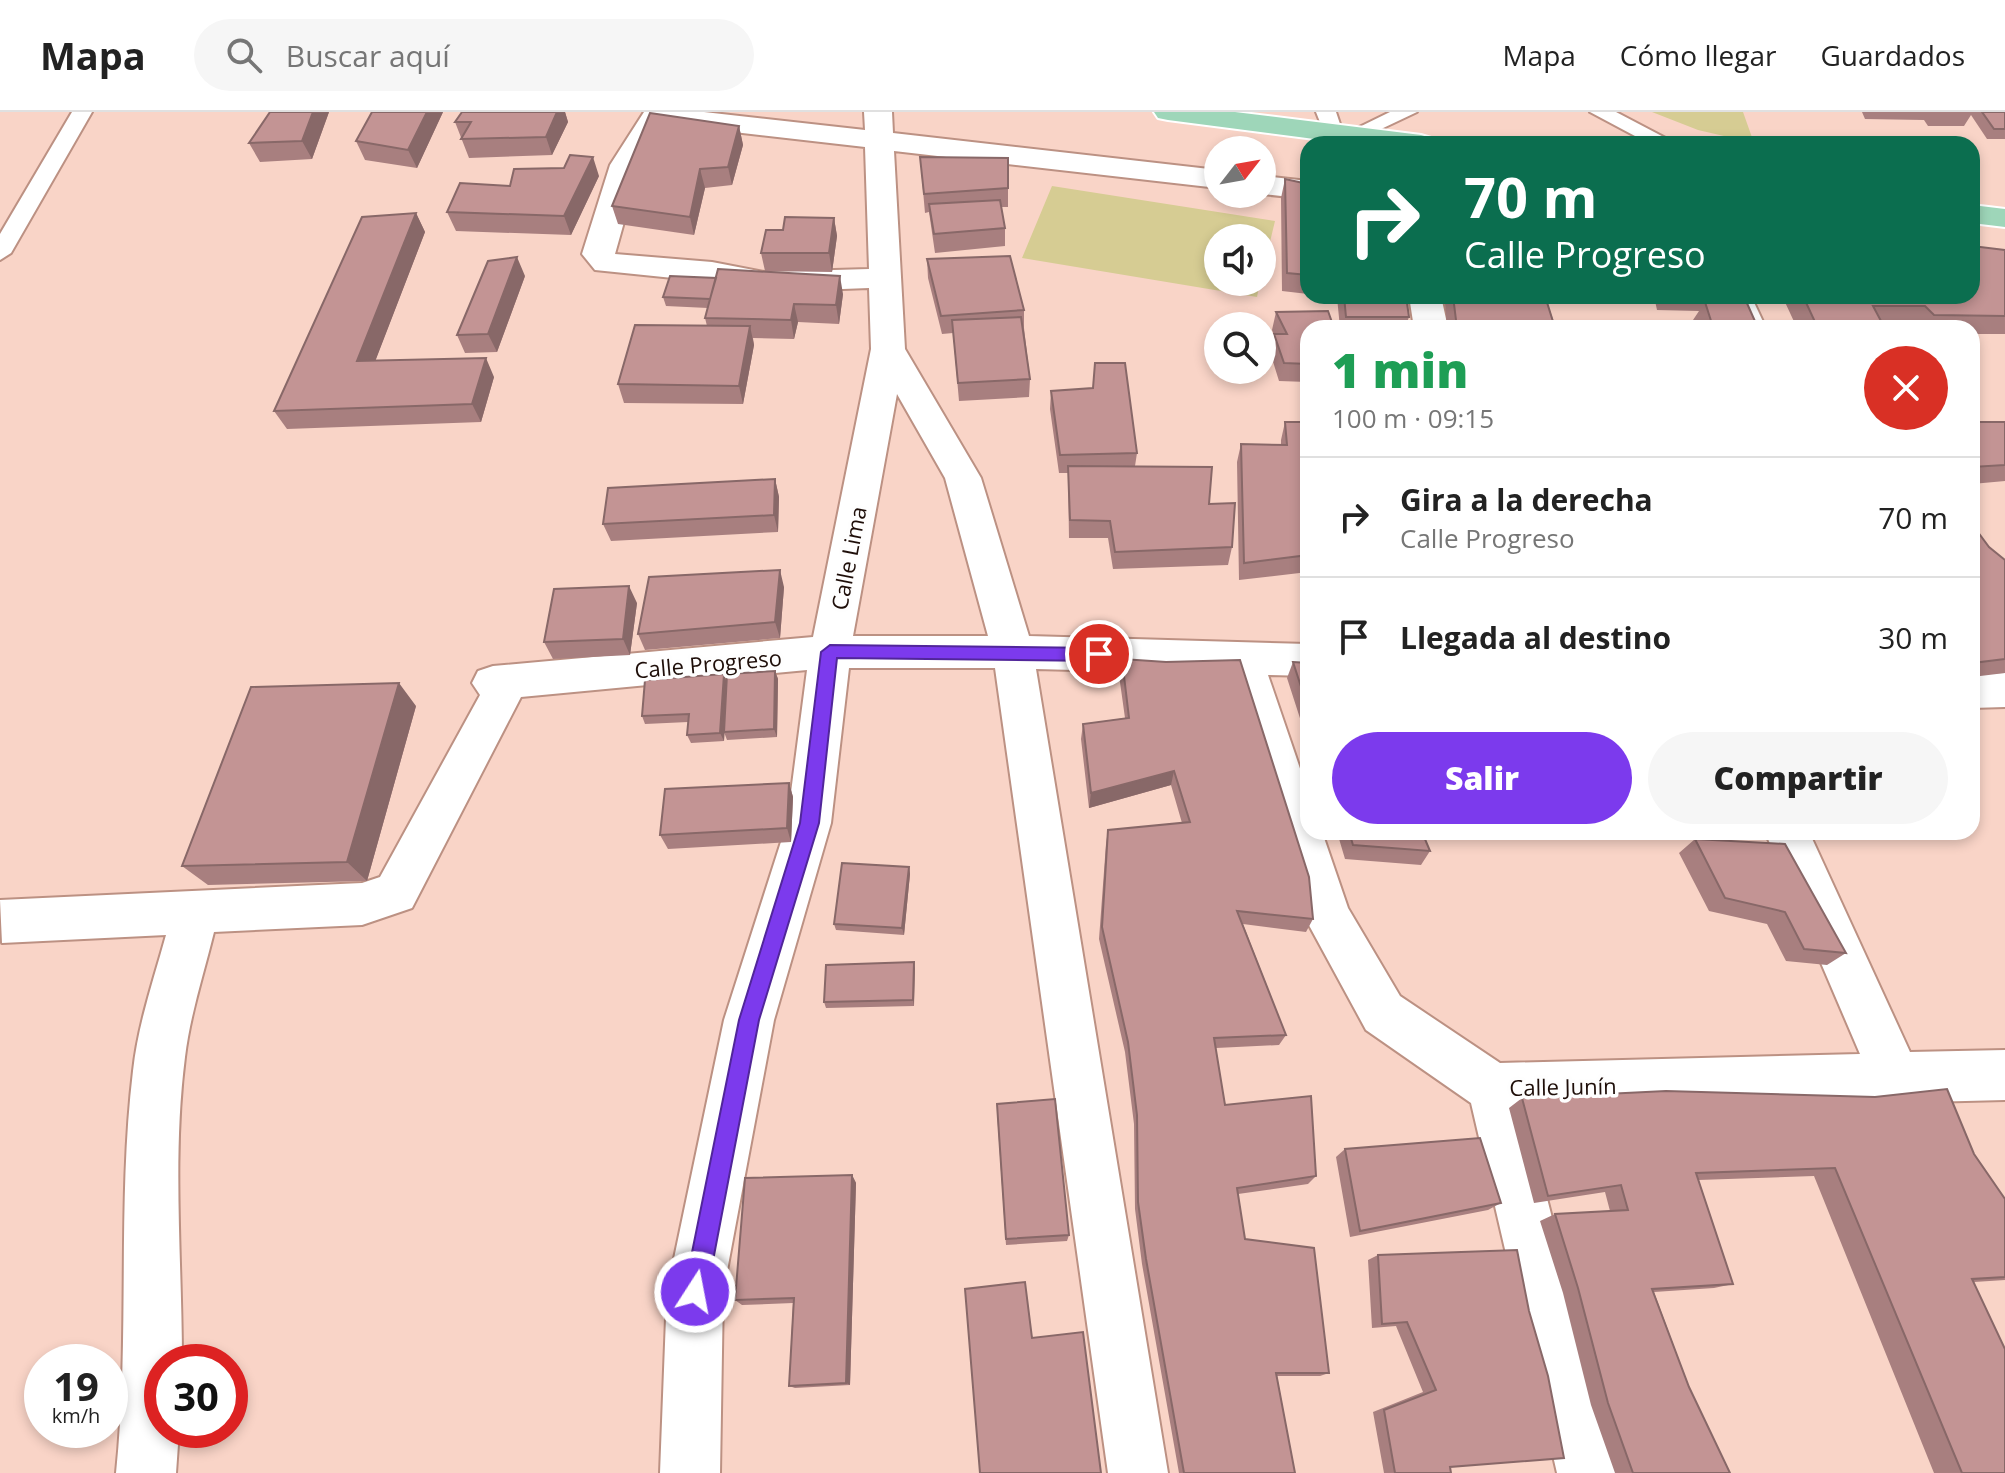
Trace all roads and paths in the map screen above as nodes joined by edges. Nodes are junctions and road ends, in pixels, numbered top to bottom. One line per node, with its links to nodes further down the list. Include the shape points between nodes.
1 (82, 112): 14 (lane)
2 (1168, 112): 6 (main road)
3 (1407, 112): 6 (lane)
4 (1600, 112): 8 (lane)
5 (878, 125): 9 (street); 15 (street); 15 (street, via 656,115 625,165 598,254 606,263 764,282)
6 (1337, 127): 7 (main road)
7 (1381, 136)
8 (1650, 136)
9 (1204, 177)
10 (1276, 187): 11 (street)
11 (1300, 189)
12 (1980, 215): 13 (main road)
13 (2005, 218)
14 (0, 253)
15 (885, 278): 16 (street)
16 (888, 349): 17 (street, Calle Lima); 18 (street, via 963,478)
17 (830, 652): 18 (street, Calle Progreso); 26 (street, Calle Progreso, via 500,683 396,893 362,904); 32 (street, Calle Lima, via 809,823 749,1020 695,1292)
18 (1013, 652): 19 (street, Calle Progreso); 33 (street)
19 (1242, 658): 20 (street, Calle Progreso); 23 (street, Calle Junín)
20 (1300, 660)
21 (2005, 690): 22 (street)
22 (1980, 691)
23 (1300, 834)
24 (1302, 840): 30 (street, Calle Junín, via 1327,916 1383,1013)
25 (1791, 840): 28 (street)
26 (196, 912): 27 (street); 31 (street, via 158,1069 152,1181 154,1406)
27 (2, 921)
28 (1896, 1079): 29 (street, Calle Junín); 30 (street, Calle Junín)
29 (2000, 1085)
30 (1493, 1088): 34 (street)
31 (146, 1473)
32 (690, 1473)
33 (1138, 1473)
34 (1587, 1473)

